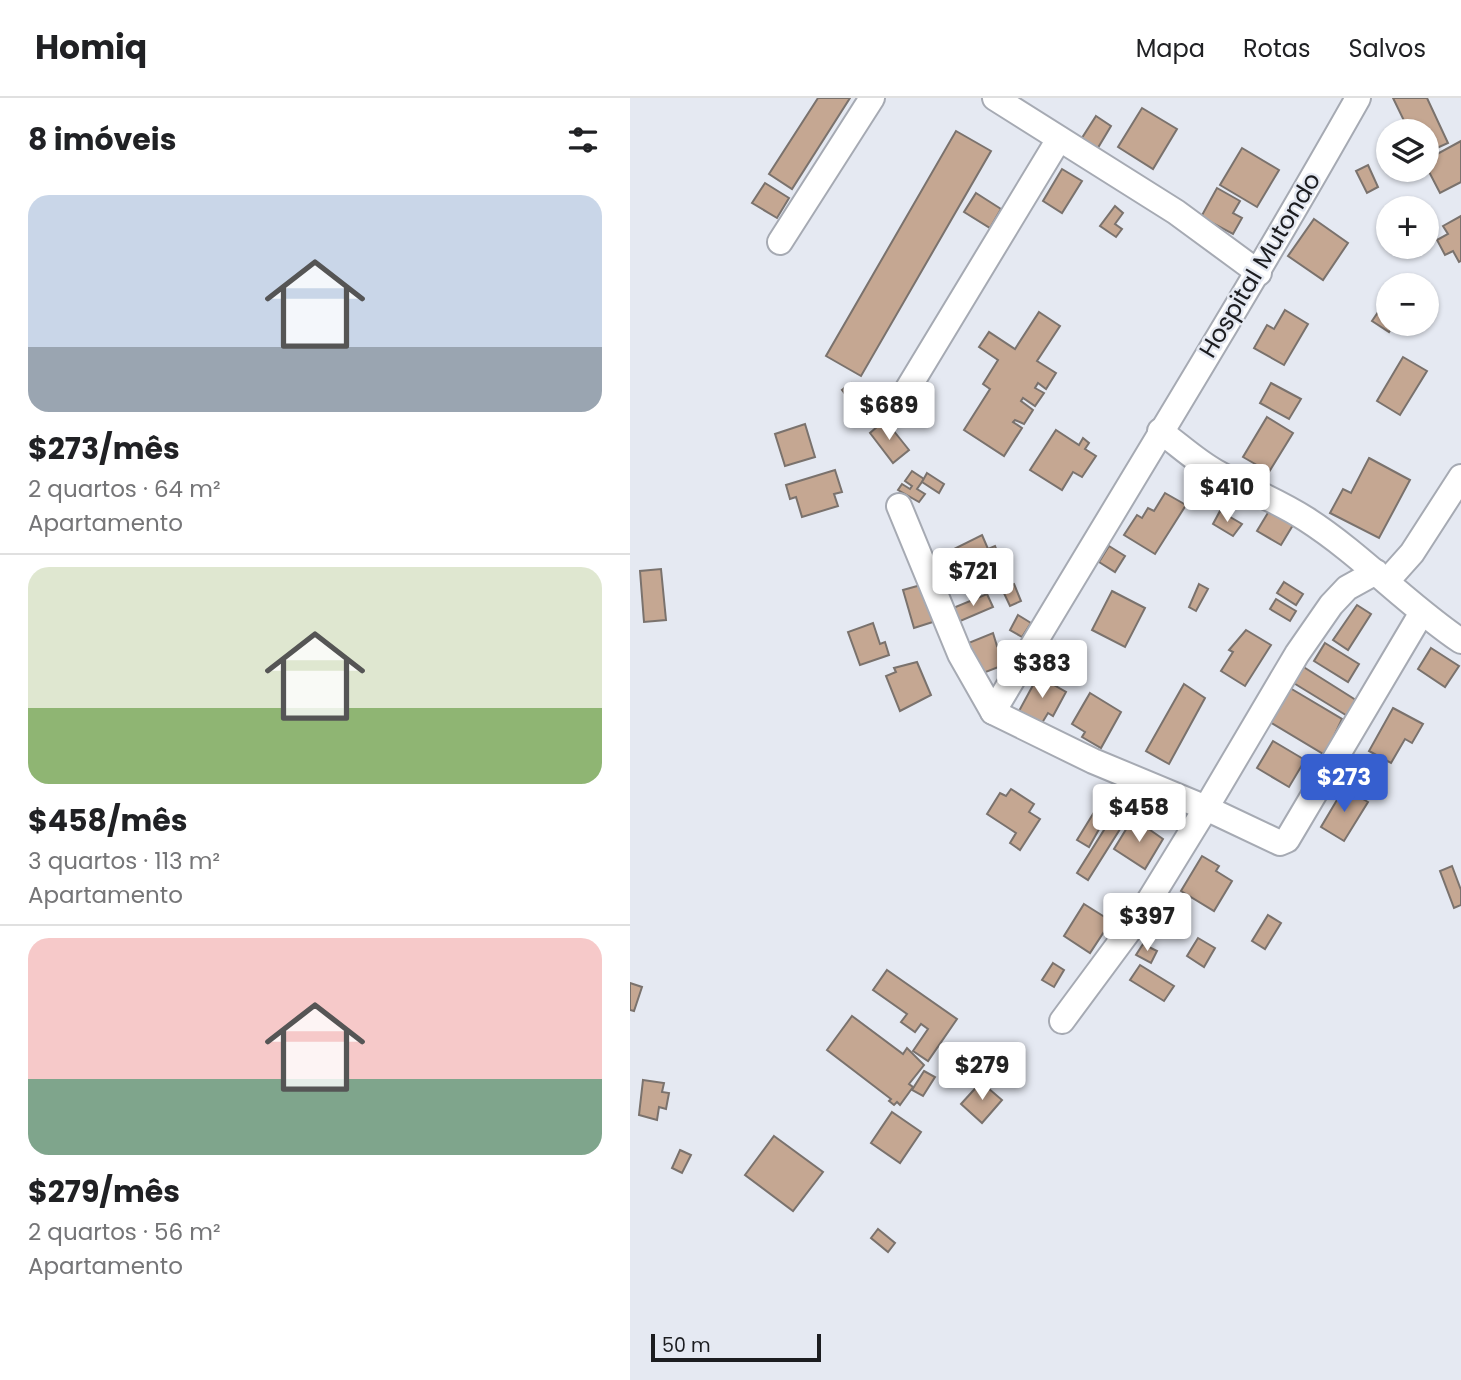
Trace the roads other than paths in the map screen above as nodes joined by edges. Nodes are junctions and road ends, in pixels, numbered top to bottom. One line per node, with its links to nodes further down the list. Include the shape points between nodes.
1 (872, 98): 5 (street)
2 (995, 98): 4 (street)
3 (1357, 98): 6 (street, Hospital Mutondo)
4 (1059, 139): 6 (street, via 1176,212); 7 (street)
5 (780, 242)
6 (1259, 273): 8 (street, Hospital Mutondo)
7 (901, 400)
8 (1160, 431): 11 (street, via 1215,471 1307,519); 14 (street, Hospital Mutondo)
9 (1461, 477): 11 (street, via 1412,553)
10 (899, 506): 14 (street, via 960,654)
11 (1381, 576): 12 (street); 15 (street, via 1346,588 1331,605)
12 (1421, 614): 13 (street); 15 (street, via 1287,840 1280,843)
13 (1461, 641)
14 (993, 712): 15 (street, via 1093,761)
15 (1206, 808): 16 (street, via 1139,917)
16 (1062, 1021)

